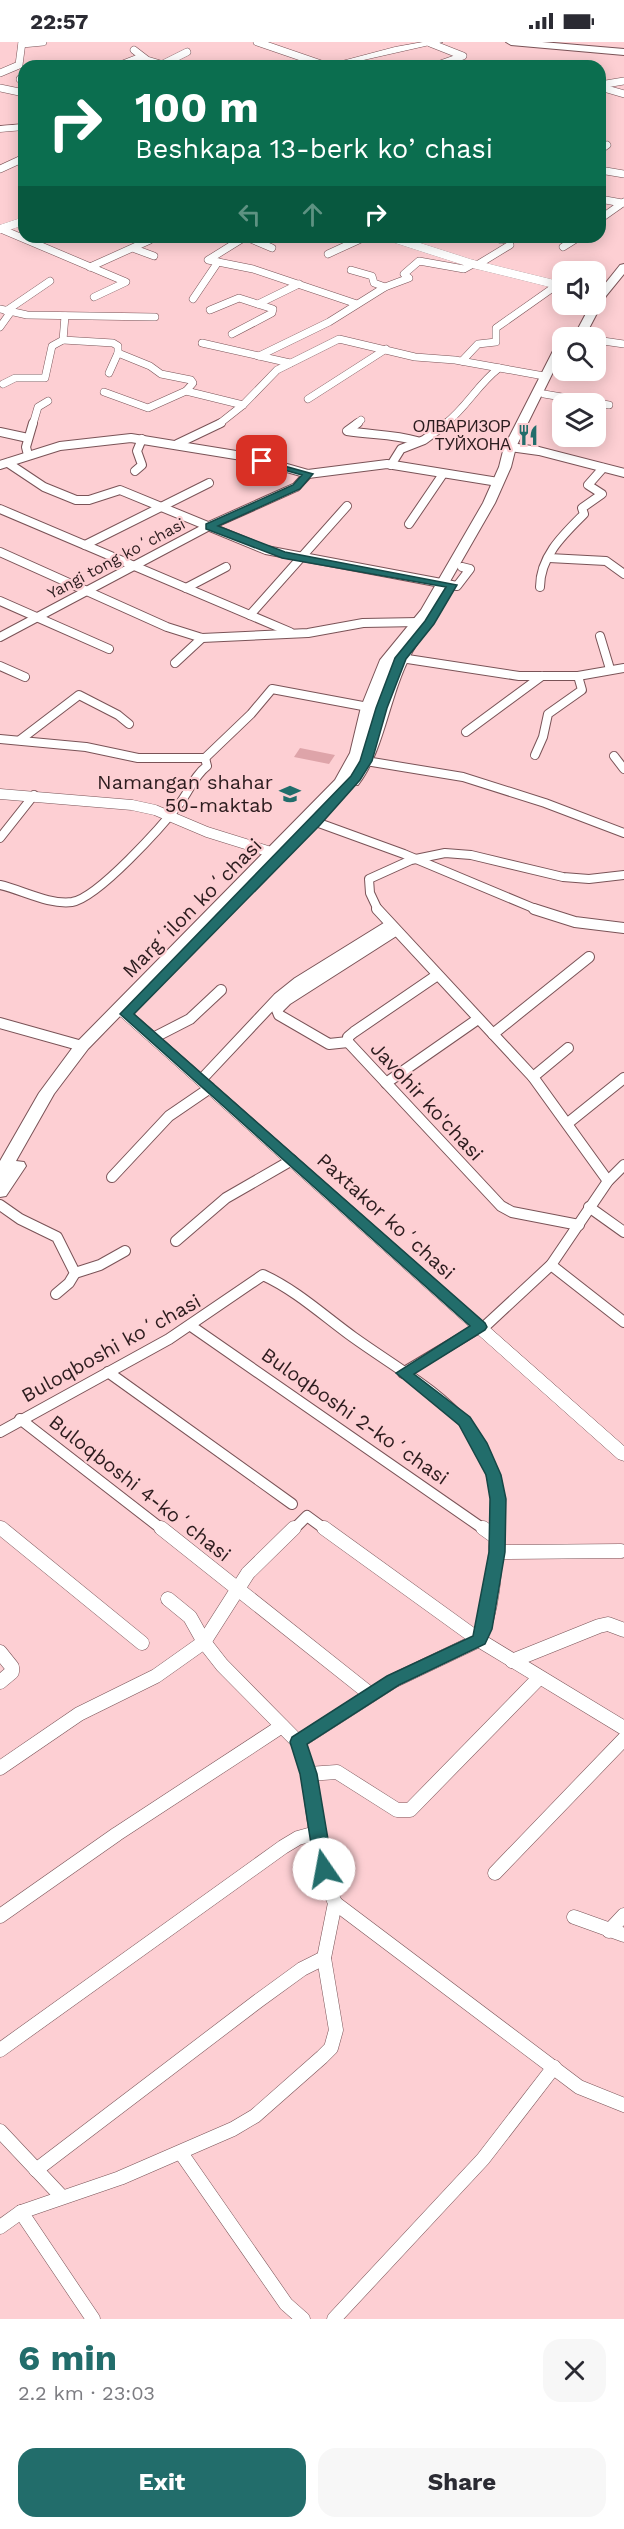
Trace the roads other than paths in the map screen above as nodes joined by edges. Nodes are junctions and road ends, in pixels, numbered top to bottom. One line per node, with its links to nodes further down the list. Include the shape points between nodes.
1 (43, 42): 5 (street)
2 (257, 42): 15 (street)
3 (511, 42): 8 (main road)
4 (545, 42): 8 (main road)
5 (22, 43): 11 (street)
6 (435, 43): 16 (main road); 17 (street, via 463,56)
7 (134, 50): 10 (street)
8 (624, 50)
9 (187, 52): 14 (street)
10 (141, 57): 12 (street); 13 (street)
11 (20, 60)
12 (133, 60)
13 (150, 60)
14 (173, 60)
15 (310, 60)
16 (351, 60)
17 (452, 60)
18 (18, 65): 19 (street)
19 (0, 73)
20 (624, 81): 21 (street)
21 (606, 83)
22 (606, 86): 25 (street)
23 (0, 88): 24 (street)
24 (18, 92)
25 (624, 94)
26 (18, 128): 27 (main road)
27 (0, 129)
28 (18, 161): 29 (street)
29 (0, 169)
30 (606, 171): 31 (street)
31 (624, 174)
32 (606, 200): 33 (street)
33 (623, 202): 34 (street)
34 (606, 215)
35 (18, 223): 36 (street)
36 (0, 229): 37 (street)
37 (18, 236)
38 (38, 243): 54 (street)
39 (145, 243): 48 (street)
40 (235, 243): 52 (street, via 208,260)
41 (260, 243): 47 (street)
42 (352, 243): 49 (street)
43 (407, 243): 53 (street)
44 (569, 243): 46 (street)
45 (510, 244): 53 (street)
46 (563, 247)
47 (272, 248)
48 (135, 249): 50 (street); 54 (street)
49 (328, 254)
50 (154, 256)
51 (624, 257): 58 (main road)
52 (218, 262): 60 (street); 65 (street)
53 (475, 265): 59 (street); 62 (street, via 464,269 421,260 404,273 409,278)
54 (90, 267): 64 (street, via 126,282)
55 (624, 267): 61 (main road)
56 (351, 270): 62 (street, via 372,276 375,283)
57 (50, 281): 69 (street)
58 (606, 281)
59 (552, 283)
60 (299, 284): 66 (street); 67 (street)
61 (606, 284)
62 (385, 286): 67 (street)
63 (552, 290): 81 (street, via 496,328 496,342 478,344)
64 (94, 297)
65 (193, 299)
66 (258, 304): 68 (street, via 239,298); 73 (street, via 274,310)
67 (357, 304): 80 (street)
68 (210, 310)
69 (5, 311): 70 (street); 72 (street)
70 (65, 316): 71 (street); 74 (street)
71 (155, 317)
72 (0, 327)
73 (232, 334)
74 (63, 340): 79 (street, via 116,343); 88 (street, via 53,344 45,378 15,378)
75 (606, 341): 77 (street)
76 (202, 343): 80 (street)
77 (624, 344)
78 (386, 349): 81 (street, via 415,357); 83 (street, via 339,339); 92 (street)
79 (118, 353): 85 (street); 89 (street, via 161,374 191,380 193,383)
80 (259, 356): 83 (street)
81 (462, 361): 84 (street)
82 (552, 362): 86 (main road, Margʻilon koʻchasi)
83 (290, 363): 94 (street, via 277,370)
84 (499, 368): 86 (street); 100 (street, via 482,381 463,410 424,440)
85 (109, 372)
86 (544, 376): 102 (main road, Margʻilon koʻchasi)
87 (552, 381): 91 (main road, Margʻilon koʻchasi)
88 (3, 384)
89 (186, 391): 90 (street, via 148,408); 94 (street)
90 (104, 392)
91 (544, 394): 95 (street); 102 (main road, Margʻilon koʻchasi)
92 (308, 399)
93 (48, 401): 98 (street, via 38,407)
94 (243, 405): 101 (street, via 216,427)
95 (609, 405)
96 (361, 420): 100 (street, via 348,431 393,434)
97 (0, 432): 98 (street)
98 (28, 438): 103 (street)
99 (142, 439): 101 (street); 103 (street, via 60,446); 107 (street, via 137,451 142,465)
100 (417, 441): 105 (street, via 401,449)
101 (176, 445): 109 (street, via 248,457)
102 (514, 448): 106 (street); 111 (main road, Margʻilon koʻchasi); 125 (main road, Margʻilon koʻchasi, via 504,495 462,567)
103 (28, 455): 104 (street)
104 (4, 464): 113 (street, via 32,481 81,500 116,489)
105 (391, 465): 109 (street); 110 (street)
106 (603, 468): 108 (street); 121 (street, via 588,485 602,494 582,507 584,514)
107 (135, 471)
108 (624, 473)
109 (308, 474): 117 (street, Yangi tong koʻchasi, via 296,487)
110 (443, 474): 111 (street); 116 (street)
111 (498, 482): 125 (main road, Margʻilon koʻchasi)
112 (209, 483): 113 (street)
113 (161, 506): 117 (street); 118 (street)
114 (347, 506): 120 (street)
115 (0, 508): 118 (street)
116 (409, 524)
117 (209, 526): 120 (street, via 266,550); 122 (street, Yangi tong koʻchasi)
118 (85, 545): 122 (street)
119 (0, 552): 128 (street)
120 (299, 558): 125 (street); 130 (street)
121 (549, 558): 124 (street, via 606,561); 126 (street, via 538,576)
122 (133, 566): 127 (street); 128 (street, Yangi tong koʻchasi)
123 (226, 567): 127 (street)
124 (624, 574)
125 (447, 585): 132 (main road, Margʻilon koʻchasi); 138 (main road, Margʻilon koʻchasi, via 430,622)
126 (540, 587)
127 (186, 588): 130 (street)
128 (86, 590): 131 (street, Yangi tong koʻchasi); 136 (street, via 167,627)
129 (0, 601): 131 (street)
130 (250, 615): 133 (street)
131 (36, 617): 135 (street, Yangi tong koʻchasi); 137 (street)
132 (419, 622): 133 (street, via 363,623); 146 (main road, Margʻilon koʻchasi, via 387,660)
133 (293, 634): 136 (street)
134 (600, 636): 142 (street)
135 (0, 637)
136 (202, 638): 139 (street)
137 (109, 650)
138 (401, 658): 143 (street); 154 (main road, Margʻilon koʻchasi)
139 (176, 663)
140 (0, 666): 145 (street)
141 (624, 668): 142 (street)
142 (610, 669): 144 (street)
143 (542, 676): 144 (street); 148 (street)
144 (578, 676): 151 (street, via 582,690 548,714)
145 (25, 677)
146 (369, 707): 153 (street, via 272,689); 162 (main road, Margʻilon koʻchasi, via 357,753 341,782)
147 (129, 724): 150 (street, via 79,695)
148 (466, 732)
149 (0, 739): 150 (street)
150 (20, 740): 153 (street, via 86,747 138,758)
151 (535, 755)
152 (614, 756): 155 (street)
153 (205, 758): 158 (street, via 207,766 193,778)
154 (366, 761): 159 (main road, Margʻilon koʻchasi, via 356,778); 160 (street, via 463,777)
155 (624, 769)
156 (0, 794): 157 (street)
157 (34, 795): 158 (street, via 132,805); 161 (street)
158 (170, 816): 162 (street); 165 (street, via 84,899 69,901)
159 (316, 822): 163 (street); 171 (main road, Margʻilon koʻchasi)
160 (624, 833)
161 (0, 838)
162 (274, 853): 171 (main road, Margʻilon koʻchasi)
163 (415, 858): 164 (street, via 454,853 571,878); 166 (street, via 369,879 369,892); 167 (street, via 553,914 601,927)
164 (624, 875)
165 (0, 885)
166 (393, 928): 169 (street); 172 (street, via 298,982); 178 (street, via 277,1010 279,1015)
167 (624, 928)
168 (589, 957): 175 (street)
169 (436, 976): 173 (street); 177 (street, Javohir ko'chasi, via 354,1032)
170 (221, 990): 176 (street, via 190,1019)
171 (122, 1012): 176 (main road, Paxtakor koʻchasi); 179 (main road, Margʻilon koʻchasi); 191 (main road, Margʻilon koʻchasi, via 63,1087)
172 (261, 1013): 178 (street, via 316,1043); 184 (street)
173 (478, 1019): 175 (street); 183 (street)
174 (0, 1023): 179 (street)
175 (493, 1034): 181 (street)
176 (153, 1038): 184 (main road, Paxtakor koʻchasi)
177 (348, 1042): 178 (street); 183 (street, Javohir ko'chasi)
178 (329, 1044)
179 (82, 1046): 188 (main road, Margʻilon koʻchasi, via 47,1093)
180 (568, 1048): 181 (street)
181 (533, 1077): 185 (street)
182 (624, 1078): 185 (street)
183 (386, 1083): 194 (street, Javohir ko'chasi, via 501,1206 512,1212)
184 (205, 1084): 186 (main road, Paxtakor koʻchasi); 189 (street)
185 (568, 1123): 190 (street)
186 (292, 1160): 196 (street, via 226,1198); 203 (main road, Paxtakor koʻchasi)
187 (624, 1166): 190 (street)
188 (0, 1174)
189 (112, 1177)
190 (608, 1181): 193 (street)
191 (0, 1192)
192 (0, 1205): 199 (street, via 57,1237)
193 (589, 1207): 194 (street); 195 (street)
194 (579, 1225): 198 (street)
195 (624, 1232)
196 (176, 1241)
197 (125, 1251): 199 (street)
198 (550, 1265): 201 (street); 203 (street)
199 (75, 1273): 200 (street)
200 (56, 1294)
201 (624, 1322)
202 (191, 1326): 204 (street, Buloqboshi koʻchasi); 205 (street, Buloqboshi koʻchasi, via 251,1280 267,1277); 211 (street, Buloqboshi 2-koʻchasi)
203 (481, 1328): 205 (street); 208 (main road, Paxtakor koʻchasi)
204 (108, 1372): 206 (street, Buloqboshi koʻchasi); 209 (street)
205 (403, 1373): 211 (street, via 455,1412 479,1443 494,1475)
206 (20, 1419): 207 (street, Buloqboshi koʻchasi); 214 (street, Buloqboshi 4-koʻchasi)
207 (0, 1432)
208 (624, 1455)
209 (292, 1504)
210 (0, 1528): 219 (street)
211 (497, 1538): 213 (street)
212 (621, 1551): 213 (street)
213 (497, 1552): 217 (street)
214 (237, 1587): 217 (street, via 307,1516); 218 (street); 224 (street, Buloqboshi 4-koʻchasi)
215 (168, 1599): 218 (street, via 190,1617)
216 (624, 1630): 221 (street, via 608,1624 599,1626)
217 (479, 1640): 221 (street); 224 (street)
218 (204, 1642): 225 (street); 229 (street, via 156,1676 79,1714)
219 (142, 1643)
220 (0, 1652): 223 (street, via 12,1667 12,1672)
221 (512, 1661): 222 (street)
222 (539, 1678): 226 (street); 230 (street, via 410,1810 397,1810 337,1772)
223 (0, 1682)
224 (370, 1694): 228 (street)
225 (282, 1726): 228 (street); 235 (street)
226 (624, 1728)
227 (624, 1739): 232 (street)
228 (298, 1742): 230 (street)
229 (0, 1768)
230 (308, 1774): 231 (street)
231 (316, 1833): 233 (street); 240 (street, via 283,1847)
232 (495, 1873)
233 (335, 1903): 239 (street); 241 (street)
234 (624, 1915): 237 (street)
235 (0, 1916)
236 (573, 1917): 237 (street)
237 (609, 1931): 238 (street)
238 (624, 1935)
239 (324, 1958): 244 (street, via 336,2030 331,2048 255,2116); 245 (street, via 258,2001)
240 (0, 2050)
241 (554, 2067): 242 (street, via 579,2087); 251 (street, via 483,2159)
242 (624, 2105)
243 (0, 2132): 245 (street)
244 (181, 2153): 246 (street); 250 (street, via 286,2304)
245 (36, 2169): 246 (street)
246 (62, 2197): 247 (street)
247 (21, 2212): 248 (street); 249 (street)
248 (0, 2227)
249 (93, 2319)
250 (303, 2319)
251 (334, 2319)

